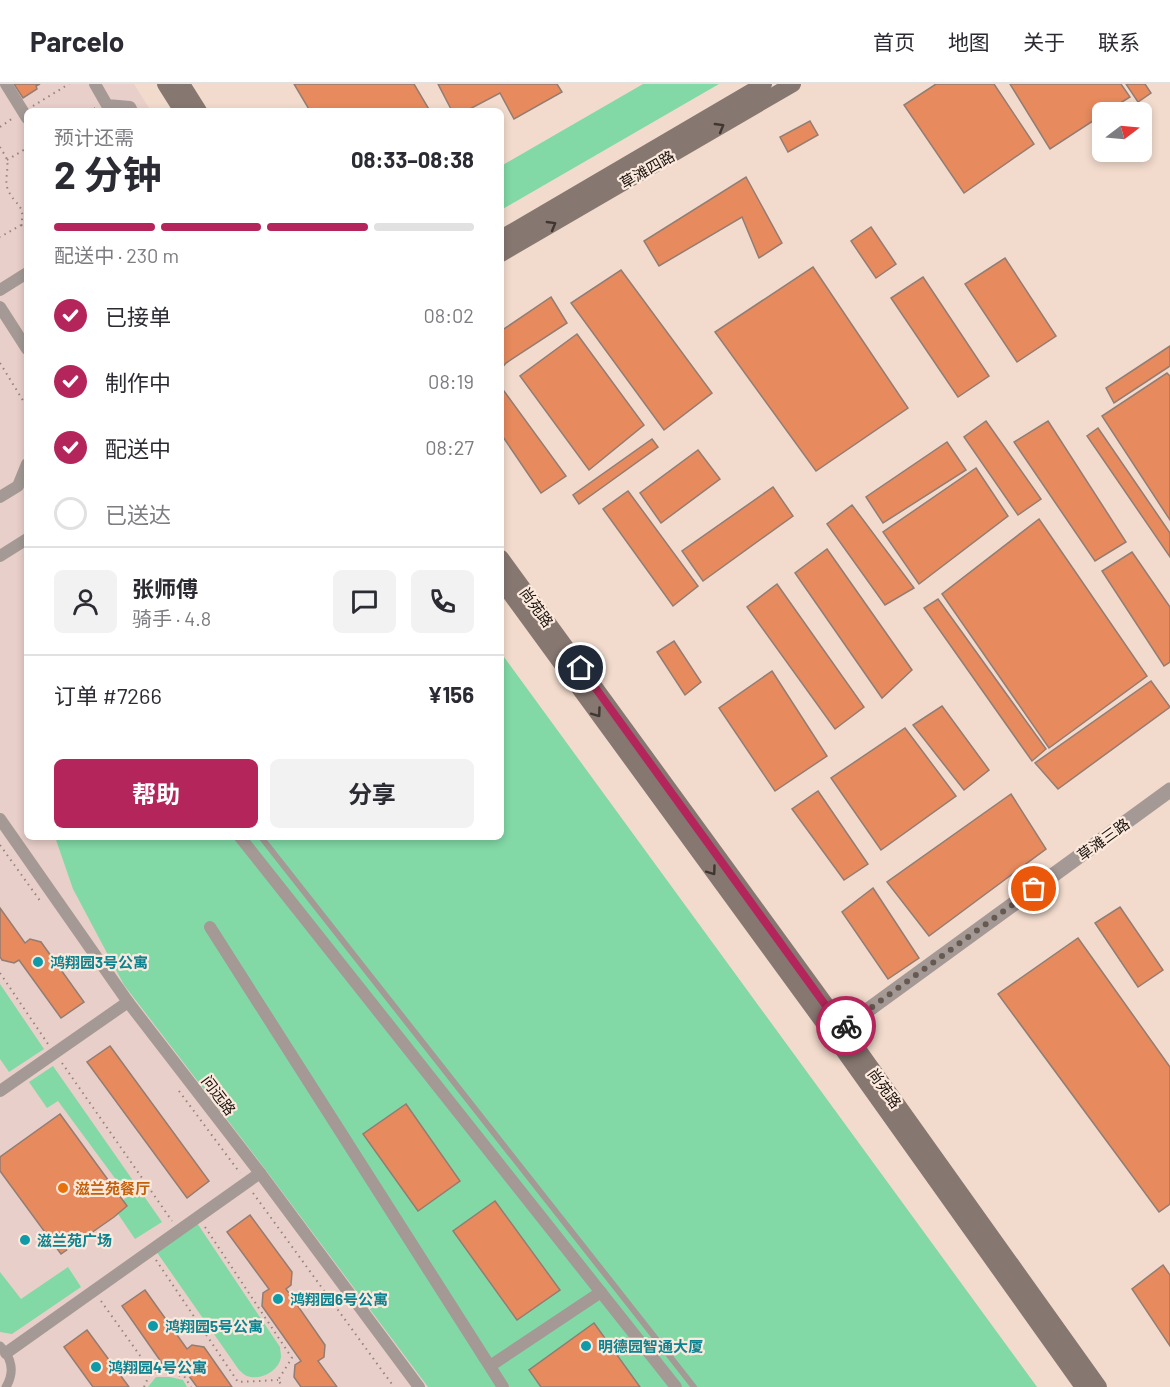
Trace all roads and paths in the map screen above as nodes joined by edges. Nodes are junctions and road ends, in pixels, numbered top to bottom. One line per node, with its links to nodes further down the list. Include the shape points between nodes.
1 (6, 84): 10 (street)
2 (95, 84): 7 (street, via 107,105)
3 (165, 84): 8 (main road)
4 (182, 84): 9 (main road)
5 (764, 84): 16 (main road, 草滩四路)
6 (793, 84): 18 (main road, 草滩四路, one-way to 6)
7 (130, 108)
8 (180, 108)
9 (198, 108)
10 (24, 113)
11 (0, 147): 13 (path)
12 (24, 150): 13 (path)
13 (7, 160): 14 (path, via 8,190 19,204)
14 (21, 225): 15 (path); 17 (path)
15 (24, 226)
16 (504, 236)
17 (0, 237)
18 (504, 252)
19 (24, 275): 20 (street)
20 (0, 291)
21 (0, 307): 22 (street)
22 (24, 344)
23 (0, 363): 24 (path)
24 (24, 402)
25 (24, 471): 26 (street, via 18,486)
26 (0, 497)
27 (24, 541): 28 (street)
28 (0, 556)
29 (504, 562): 40 (main road, 尚苑路)
30 (504, 585): 40 (main road, 尚苑路, one-way to 40)
31 (1170, 790): 40 (street, 草滩三路)
32 (0, 819): 39 (street, 问远路)
33 (242, 840): 50 (street)
34 (263, 840): 63 (lane)
35 (0, 846): 36 (path)
36 (42, 903)
37 (210, 927): 52 (street)
38 (0, 973): 41 (path)
39 (128, 1002): 41 (street); 44 (street, 问远路)
40 (838, 1032): 64 (main road, 尚苑路); 65 (main road, 尚苑路)
41 (55, 1053): 42 (street); 47 (path)
42 (0, 1091)
43 (179, 1091): 45 (path)
44 (260, 1173): 45 (street); 60 (street, 问远路)
45 (246, 1183): 46 (street); 59 (path)
46 (198, 1217): 47 (street); 54 (path, via 292,1358)
47 (178, 1231): 48 (street)
48 (150, 1251): 49 (street); 54 (path, via 238,1382)
49 (94, 1291): 51 (street); 53 (path)
50 (601, 1292): 52 (street); 62 (street)
51 (3, 1350): 55 (street, via 10,1361)
52 (490, 1366): 61 (street)
53 (151, 1371): 56 (path); 57 (path, via 184,1376)
54 (278, 1380): 58 (path)
55 (11, 1385)
56 (144, 1387)
57 (191, 1387)
58 (283, 1387)
59 (394, 1387)
60 (419, 1387)
61 (503, 1387)
62 (676, 1387)
63 (694, 1387)
64 (1083, 1387)
65 (1099, 1387)

